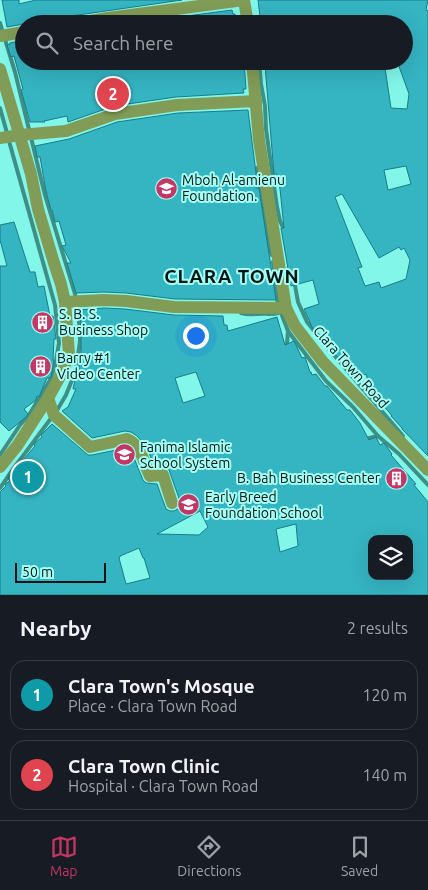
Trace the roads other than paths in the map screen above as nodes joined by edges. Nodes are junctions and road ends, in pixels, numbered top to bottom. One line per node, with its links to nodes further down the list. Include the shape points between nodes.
1 (240, 1): 2 (street); 3 (street)
2 (131, 15)
3 (245, 15)
4 (15, 34): 5 (street)
5 (0, 36)
6 (0, 69): 9 (street)
7 (253, 70): 8 (street, Clara Town Road)
8 (256, 101): 9 (street, via 177,105 115,114 66,131); 12 (street, Clara Town Road, via 259,140)
9 (20, 134): 10 (street); 11 (street)
10 (0, 138)
11 (65, 302): 12 (street, via 104,300 174,307); 13 (street, via 69,354)
12 (286, 308): 15 (street, Clara Town Road, via 295,326 323,362)
13 (48, 398): 14 (street, via 18,446); 16 (street, via 54,414 90,447 127,438 131,440 138,447 150,476 163,475)
14 (0, 467)
15 (428, 470)
16 (172, 503)

